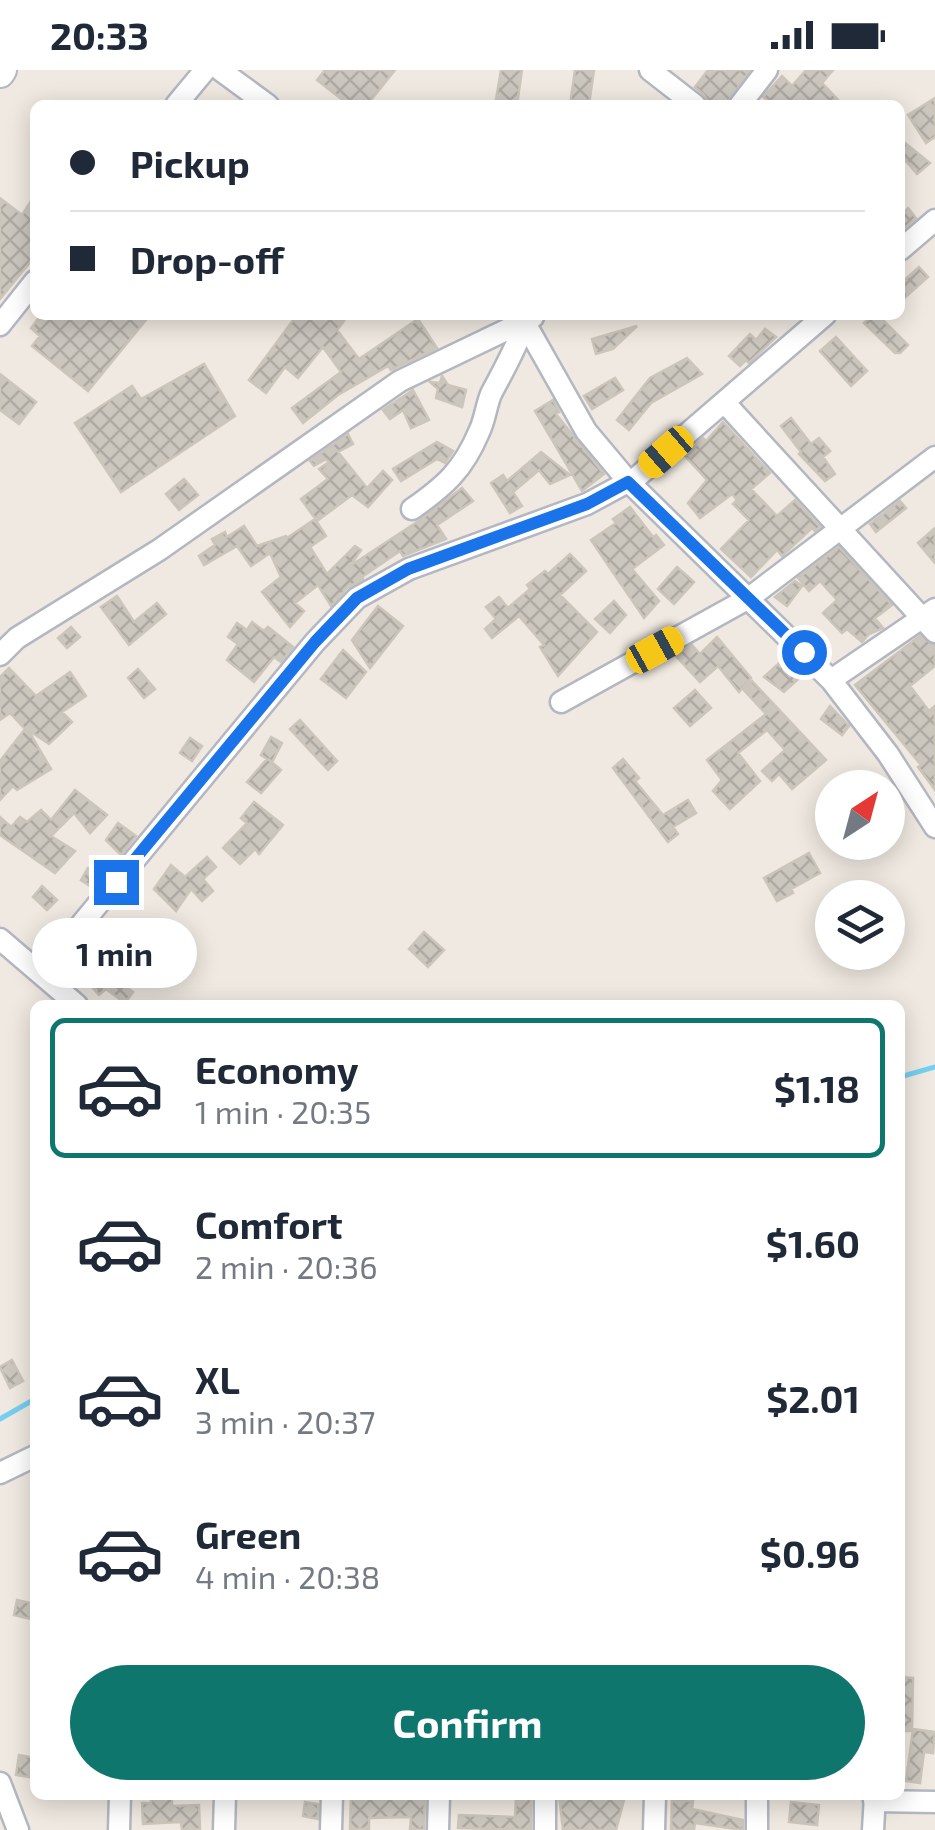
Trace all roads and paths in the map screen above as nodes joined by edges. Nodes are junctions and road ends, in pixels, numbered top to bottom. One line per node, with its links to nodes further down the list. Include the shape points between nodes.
1 (204, 70): 6 (street)
2 (220, 70): 7 (street)
3 (650, 70): 5 (street)
4 (767, 70): 9 (street)
5 (675, 78): 8 (street)
6 (180, 100)
7 (261, 100)
8 (691, 100)
9 (744, 100)
10 (935, 220): 11 (street)
11 (905, 246)
12 (30, 287): 17 (street)
13 (529, 320): 25 (street, via 400,381 159,550)
14 (531, 320): 20 (street, via 586,431)
15 (531, 320): 21 (street, via 465,461 448,485)
16 (818, 320): 18 (street)
17 (0, 324)
18 (724, 402): 20 (street); 22 (street)
19 (935, 457): 22 (street)
20 (628, 482): 23 (street); 30 (street, via 587,504 408,569 357,598)
21 (412, 508)
22 (840, 528): 23 (street); 24 (street)
23 (748, 598): 26 (street); 27 (street)
24 (931, 620): 26 (street)
25 (3, 646)
26 (832, 680): 28 (street)
27 (561, 702)
28 (935, 827)
29 (0, 939): 30 (street)
30 (41, 973): 31 (street)
31 (71, 1000)
32 (30, 1458): 33 (street)
33 (0, 1473)
34 (0, 1783): 45 (street)
35 (120, 1800): 46 (street)
36 (225, 1800): 47 (street)
37 (332, 1800): 48 (street)
38 (439, 1800): 49 (street)
39 (545, 1800): 50 (street)
40 (655, 1800): 51 (street)
41 (757, 1800): 52 (street)
42 (874, 1800): 53 (street)
43 (904, 1800): 44 (street)
44 (935, 1802)
45 (18, 1830)
46 (119, 1830)
47 (224, 1830)
48 (331, 1830)
49 (438, 1830)
50 (544, 1830)
51 (654, 1830)
52 (757, 1830)
53 (874, 1830)

